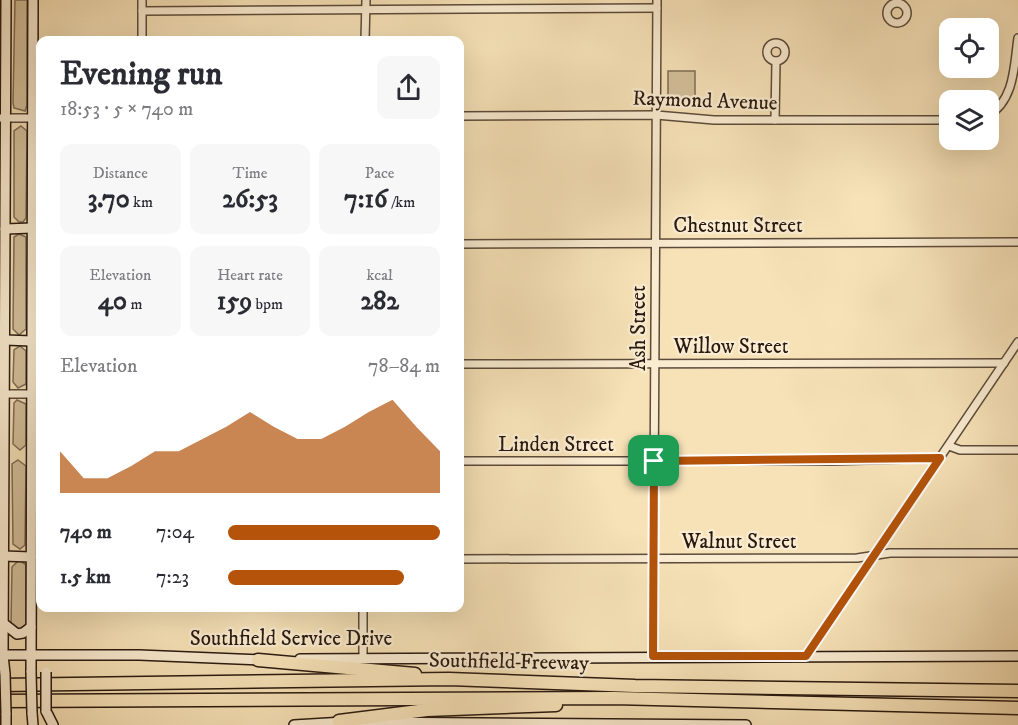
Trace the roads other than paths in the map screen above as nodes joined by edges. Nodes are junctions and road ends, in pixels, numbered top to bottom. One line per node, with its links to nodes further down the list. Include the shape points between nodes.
1 (6, 0): 15 (main road)
2 (33, 0): 16 (main road)
3 (142, 0): 7 (street)
4 (366, 0): 6 (street)
5 (657, 4): 6 (street); 13 (street, Ash Street)
6 (365, 10): 7 (street); 9 (street)
7 (142, 11): 8 (street)
8 (142, 36)
9 (365, 36)
10 (1018, 38): 12 (street, via 1008,95)
11 (776, 61): 17 (street)
12 (999, 109)
13 (656, 115): 14 (street, Raymond Avenue); 17 (street, Raymond Avenue); 22 (street, Ash Street)
14 (464, 116)
15 (3, 118): 16 (street); 20 (main road)
16 (36, 118): 19 (main road)
17 (775, 120): 18 (street, Raymond Avenue)
18 (939, 120)
19 (36, 228): 20 (main road); 25 (main road)
20 (5, 229): 24 (main road)
21 (1018, 242): 22 (street, Chestnut Street)
22 (656, 243): 23 (street, Chestnut Street); 30 (street, Ash Street)
23 (464, 244)
24 (5, 340): 25 (main road); 32 (main road)
25 (32, 341): 31 (main road)
26 (1018, 342): 27 (street)
27 (1016, 351): 28 (street)
28 (1004, 363): 30 (street, Willow Street); 34 (street)
29 (464, 364): 30 (street, Willow Street)
30 (655, 364): 38 (street, Ash Street)
31 (36, 365): 33 (main road)
32 (2, 394): 33 (street); 42 (main road)
33 (32, 394): 39 (main road)
34 (949, 446): 35 (street, via 960,450); 36 (street)
35 (1018, 450)
36 (940, 458): 38 (street, Linden Street); 41 (street)
37 (464, 461): 38 (street, Linden Street)
38 (654, 461): 44 (street, Ash Street)
39 (36, 463): 43 (main road)
40 (1018, 553): 41 (street, Walnut Street)
41 (874, 555): 44 (street, Walnut Street); 53 (street)
42 (3, 556): 43 (main road); 47 (main road)
43 (36, 557): 48 (main road)
44 (654, 558): 45 (street, Walnut Street); 52 (street, Ash Street)
45 (464, 559)
46 (363, 612): 55 (street)
47 (3, 623): 48 (main road, via 17,634); 50 (main road)
48 (31, 627): 49 (main road)
49 (31, 654): 50 (main road, Southfield Service Drive); 51 (main road, Southfield Service Drive); 65 (main road, bridge)
50 (1, 655): 57 (main road)
51 (52, 655): 56 (main road, Southfield Service Drive); 66 (main road, bridge, via 46,672 46,711)
52 (653, 656): 53 (main road, Southfield Service Drive); 55 (main road, Southfield Service Drive)
53 (806, 656): 54 (main road, Southfield Service Drive)
54 (1018, 656)
55 (363, 658): 56 (main road, Southfield Service Drive)
56 (258, 660): 58 (highway)
57 (2, 679): 58 (highway, Southfield Freeway); 64 (main road, bridge)
58 (449, 679): 59 (highway, Southfield Freeway, via 635,686)
59 (1018, 690)
60 (614, 698): 61 (highway, Southfield Freeway); 62 (highway, Southfield Freeway); 63 (highway, via 539,707 427,710)
61 (0, 701)
62 (1018, 708)
63 (339, 721): 67 (main road); 68 (main road, via 397,725)
64 (6, 725)
65 (33, 725)
66 (53, 725)
67 (294, 725)
68 (746, 725)

